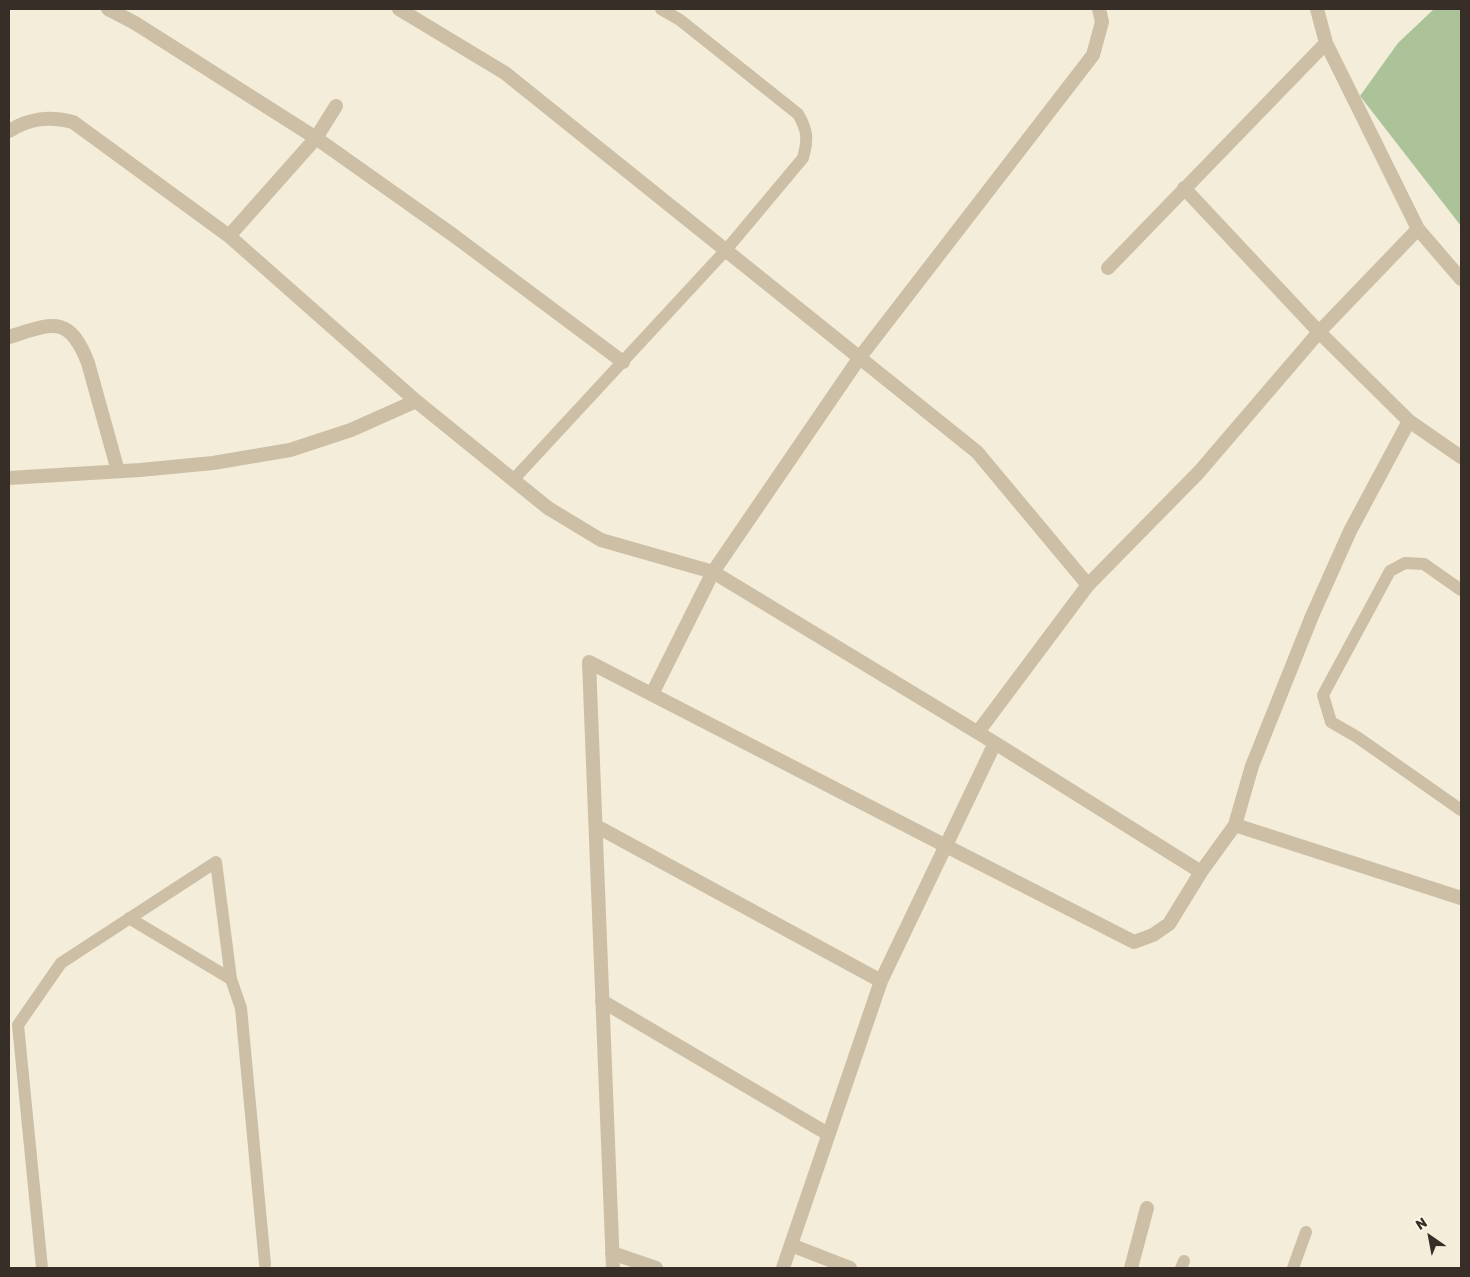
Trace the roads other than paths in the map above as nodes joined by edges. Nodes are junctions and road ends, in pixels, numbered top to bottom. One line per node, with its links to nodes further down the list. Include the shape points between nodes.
1 (108, 9): 9 (street, via 135,22)
2 (400, 9): 13 (street, via 504,73)
3 (661, 9): 13 (lane, via 680,20 798,114 805,126 807,143 803,158)
4 (1099, 9): 18 (street, via 1102,22 1094,55)
5 (1317, 9): 6 (street)
6 (1326, 42): 10 (street); 11 (street)
7 (336, 106): 9 (street)
8 (9, 131): 12 (street, via 38,118 73,122)
9 (316, 138): 12 (street); 19 (street)
10 (1184, 188): 14 (street); 16 (street)
11 (1418, 228): 15 (street); 16 (street)
12 (228, 236): 20 (street)
13 (726, 250): 18 (street); 19 (lane)
14 (1108, 268)
15 (1461, 279)
16 (1318, 332): 21 (street); 27 (street, via 1199,472)
17 (9, 337): 23 (street, via 49,325 58,325 74,336 88,363)
18 (860, 357): 26 (street); 27 (street, via 977,452)
19 (623, 362): 25 (lane)
20 (416, 400): 23 (street, via 351,430 290,450 213,463); 25 (street)
21 (1410, 421): 22 (street); 33 (street, via 1350,530 1312,616 1252,766)
22 (1461, 457)
23 (118, 471): 24 (street)
24 (9, 478)
25 (513, 480): 26 (street, via 548,508 601,540)
26 (713, 572): 29 (street); 30 (street)
27 (1088, 585): 30 (street)
28 (1461, 590): 32 (lane, via 1424,564 1405,563 1390,571 1323,695 1331,722)
29 (652, 694): 34 (street, via 589,662); 35 (street)
30 (978, 732): 31 (street)
31 (995, 743): 35 (street); 36 (street)
32 (1461, 810)
33 (1235, 825): 36 (street); 37 (street)
34 (596, 826): 40 (street); 41 (street)
35 (946, 846): 36 (street, via 1134,942 1169,924); 40 (street)
36 (1201, 872)
37 (1461, 898)
38 (129, 918): 39 (lane); 39 (lane, via 216,862); 48 (lane, via 61,963 18,1026)
39 (231, 980): 47 (lane, via 240,1008)
40 (881, 982): 42 (street)
41 (602, 1001): 42 (street); 46 (street)
42 (828, 1134): 45 (street)
43 (1147, 1208): 53 (street)
44 (1306, 1232): 54 (lane)
45 (790, 1245): 51 (street); 52 (street)
46 (612, 1253): 49 (street); 50 (street)
47 (265, 1264)
48 (42, 1268)
49 (613, 1268)
50 (656, 1268)
51 (782, 1268)
52 (850, 1268)
53 (1131, 1268)
54 (1294, 1268)

